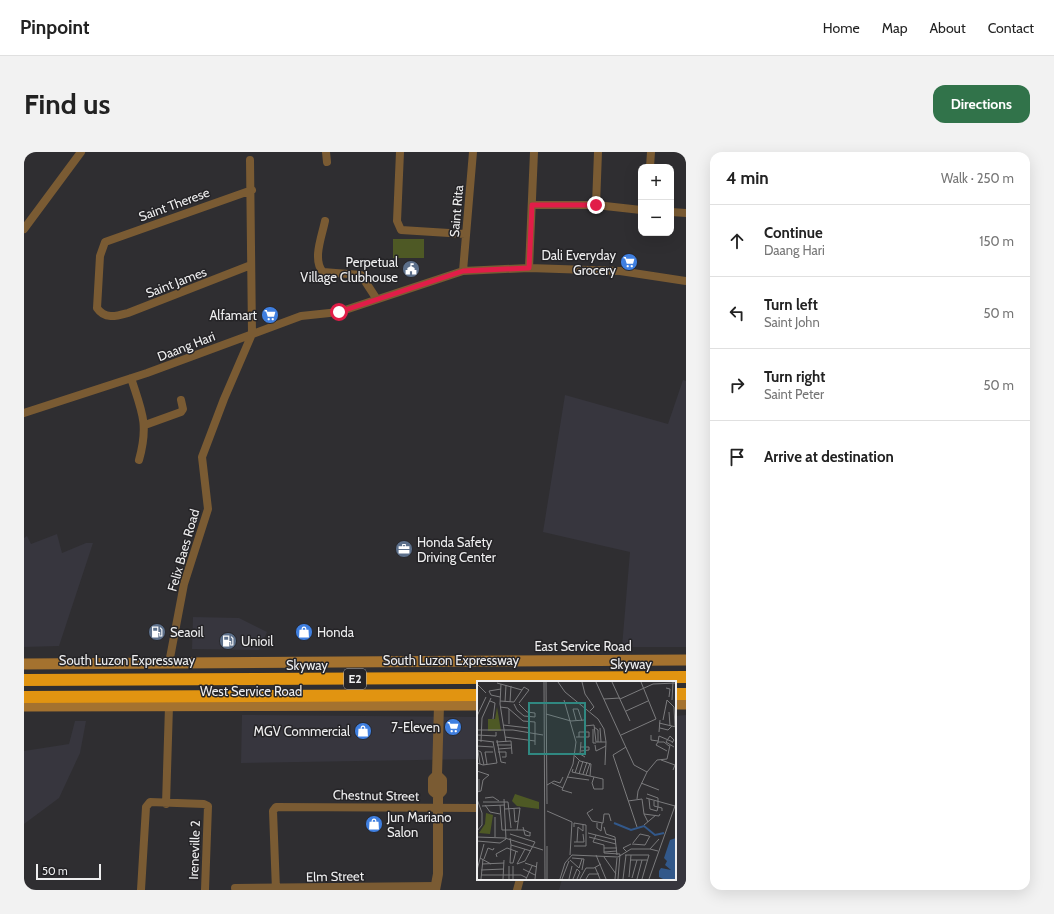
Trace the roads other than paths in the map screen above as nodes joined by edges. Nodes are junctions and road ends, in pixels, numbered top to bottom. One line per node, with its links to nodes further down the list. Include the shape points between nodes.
1 (81, 152): 18 (street)
2 (326, 152): 9 (street)
3 (400, 152): 19 (street, via 397,221 401,230)
4 (473, 152): 19 (street, Saint Rita)
5 (534, 152): 12 (street)
6 (598, 152): 13 (street)
7 (651, 152): 10 (street)
8 (250, 160): 11 (street)
9 (327, 162)
10 (650, 164)
11 (252, 190): 20 (street); 25 (street, Saint Therese, via 106,242 100,256 97,308)
12 (532, 205): 13 (street); 21 (street)
13 (596, 205): 14 (street)
14 (638, 210)
15 (674, 212): 16 (street)
16 (686, 213)
17 (325, 221): 24 (street, via 318,257 320,269 323,272 361,276)
18 (24, 229)
19 (465, 234): 22 (street, Saint Rita)
20 (251, 265): 25 (street, Saint James, via 160,302 128,313); 26 (street)
21 (529, 268): 22 (street, Daang Hari); 23 (street, Daang Hari, via 620,271)
22 (463, 271): 24 (street, Daang Hari)
23 (686, 281)
24 (376, 298): 26 (street, Daang Hari, via 339,312 301,316)
25 (107, 316)
26 (252, 334): 27 (street, Daang Hari); 33 (street, Felix Baes Road, via 202,457 208,509 184,584)
27 (131, 378): 29 (street, Daang Hari); 30 (street)
28 (181, 400): 30 (street, via 181,412)
29 (24, 414)
30 (145, 424): 31 (street)
31 (138, 460)
32 (686, 660): 33 (main road, East Service Road)
33 (169, 663): 34 (main road, East Service Road)
34 (24, 664)
35 (686, 672): 36 (highway, South Luzon Expressway / E2)
36 (24, 674)
37 (686, 677): 38 (highway, Skyway / E2)
38 (24, 680)
39 (477, 688): 40 (highway, Skyway / E2)
40 (24, 690)
41 (477, 695): 42 (highway, E2)
42 (24, 697)
43 (439, 705): 44 (main road, West Service Road); 46 (main road, West Service Road); 48 (street, via 437,775 433,779 433,791 438,795)
44 (477, 705)
45 (24, 706): 46 (main road, West Service Road)
46 (169, 706): 47 (street)
47 (166, 804): 55 (street, Ireneville 2, via 150,802 146,807); 56 (street, Ireneville 2, via 208,806)
48 (438, 808): 49 (street, Chestnut Street); 52 (street); 53 (street, Chestnut Street, via 279,806 274,809)
49 (477, 808)
50 (520, 880): 57 (street)
51 (235, 888): 53 (street, Elm Street)
52 (436, 888): 54 (street, Elm Street)
53 (276, 889): 54 (street, Elm Street)
54 (352, 889)
55 (141, 890)
56 (205, 890)
57 (517, 890)

